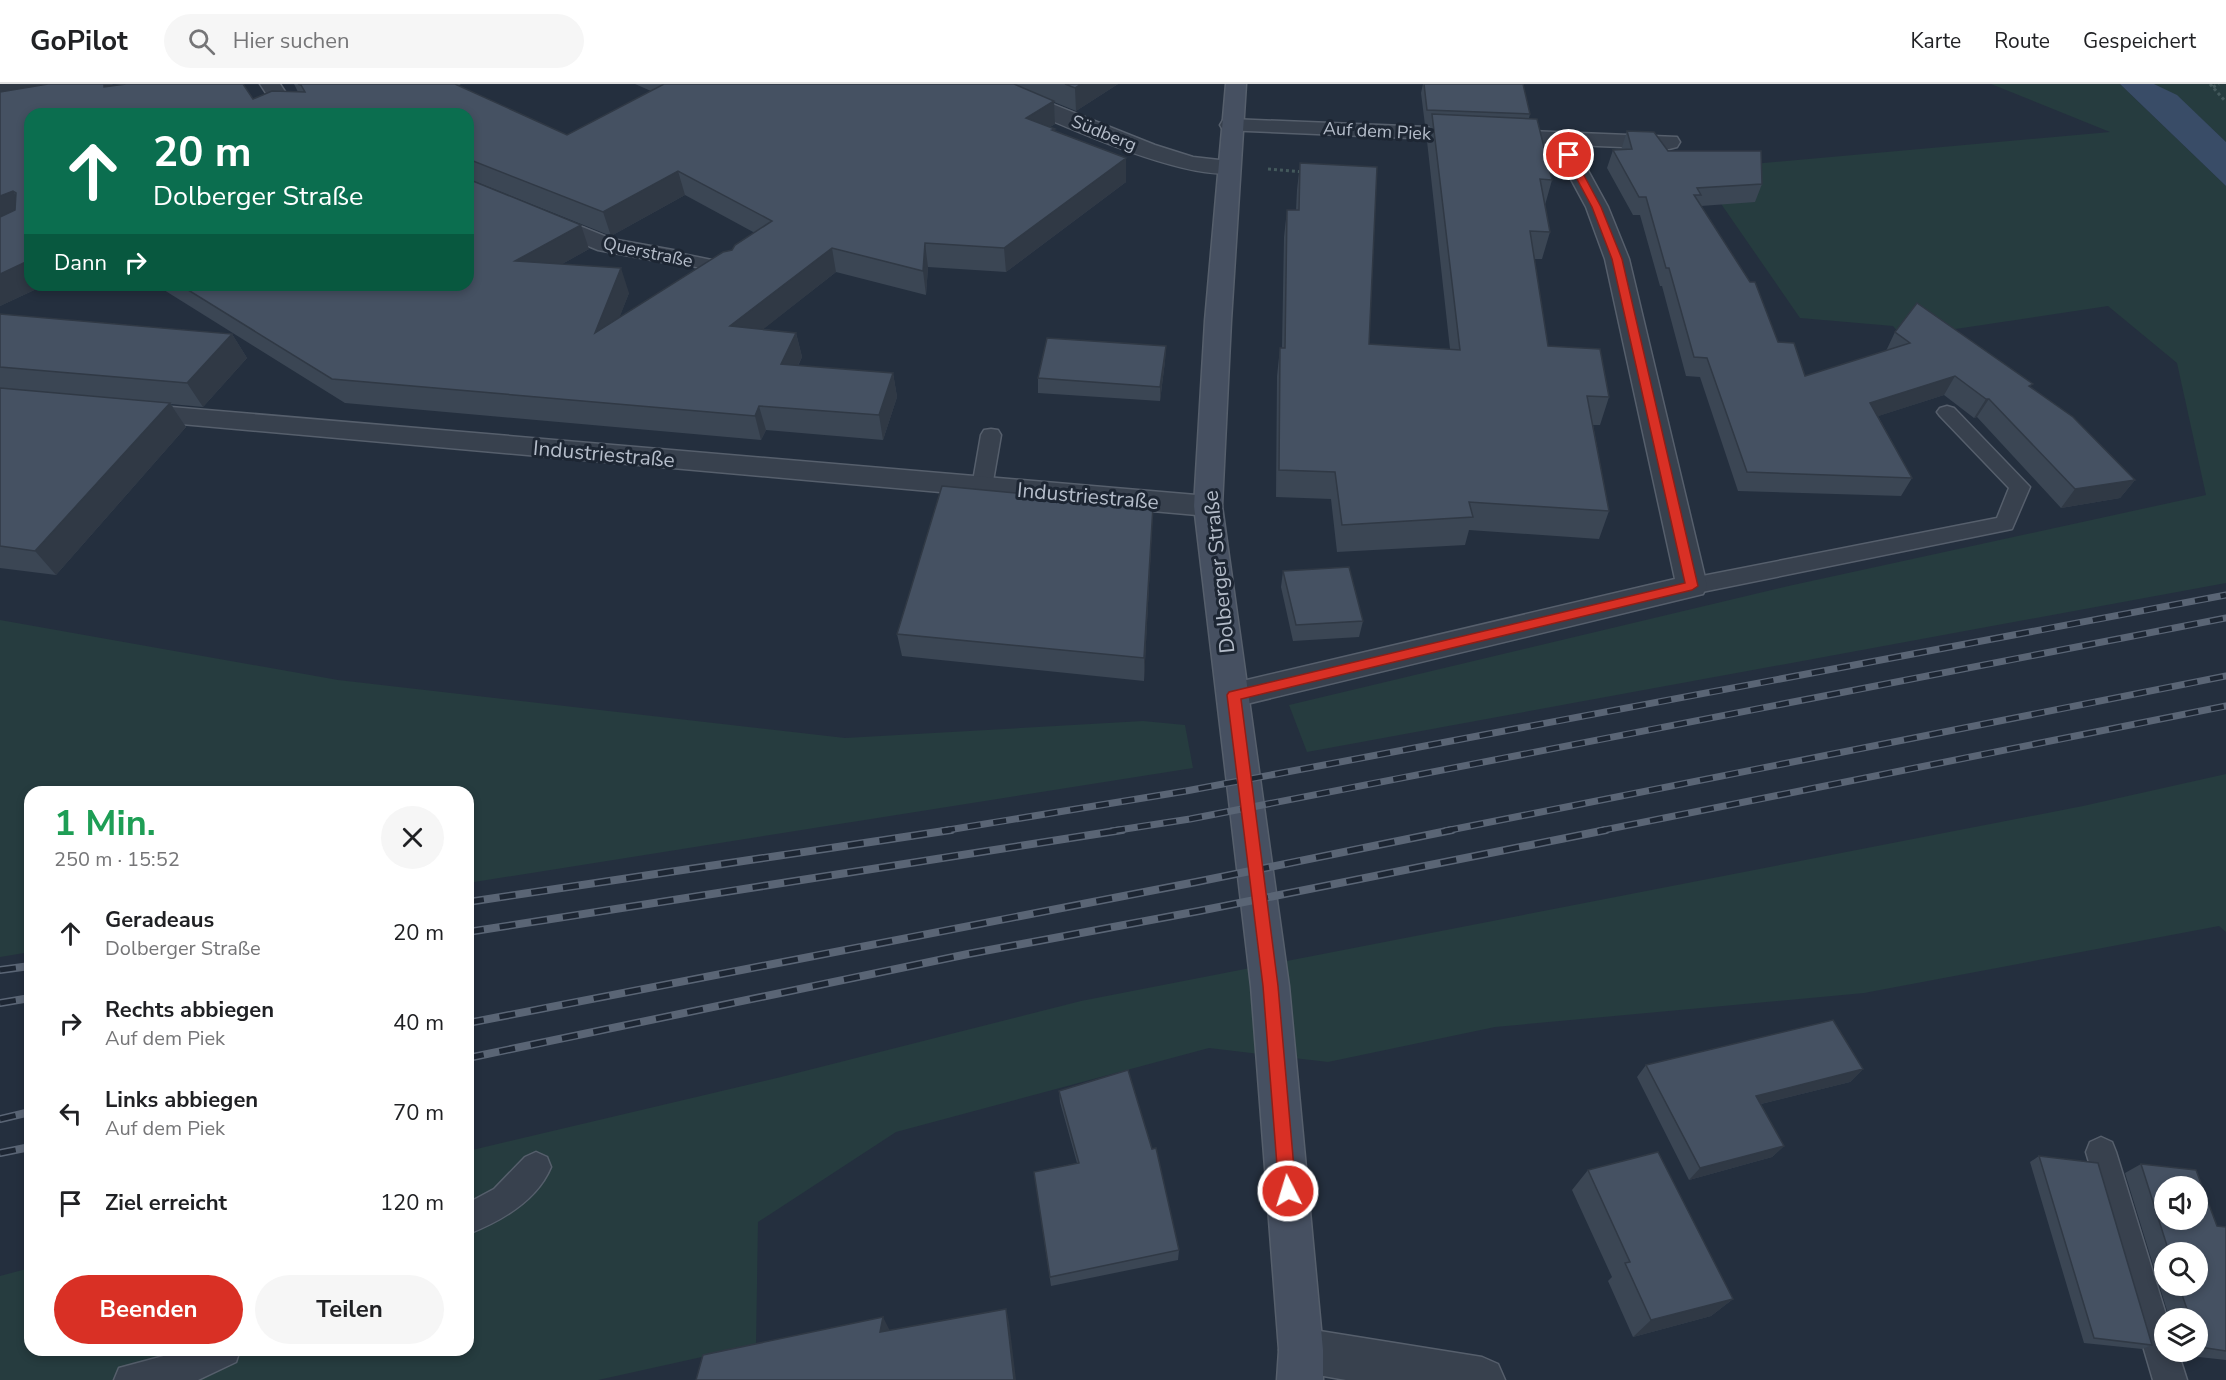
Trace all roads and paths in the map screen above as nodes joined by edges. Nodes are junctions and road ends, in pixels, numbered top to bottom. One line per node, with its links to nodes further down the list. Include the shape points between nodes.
1 (270, 84): 7 (street)
2 (984, 84): 11 (street, Südberg, via 1147,150 1191,163)
3 (1236, 84): 8 (street, Dolberger Straße)
4 (2219, 84): 5 (path)
5 (2211, 86): 6 (path)
6 (2226, 102)
7 (283, 108)
8 (1231, 124): 9 (street, Auf dem Piek); 11 (street, Dolberger Straße)
9 (1559, 138): 10 (street, Auf dem Piek); 21 (street, via 1597,207 1617,259)
10 (1669, 142)
11 (1229, 167): 12 (path); 20 (street, Dolberger Straße)
12 (1306, 172)
13 (474, 190): 14 (street, Querstraße, via 606,245)
14 (673, 257): 15 (lane, Querstraße)
15 (730, 269)
16 (114, 411): 19 (street, Industriestraße)
17 (1947, 412): 21 (lane, via 2020,487 2005,524)
18 (991, 435): 19 (lane)
19 (982, 487): 20 (street, Industriestraße)
20 (1208, 506): 22 (street, Dolberger Straße)
21 (1692, 586): 22 (street)
22 (1234, 695): 27 (street, Dolberger Straße, via 1270,986)
23 (2101, 1152): 30 (lane)
24 (536, 1167): 25 (lane, via 505,1200)
25 (474, 1216)
26 (213, 1356): 28 (lane, via 200,1363)
27 (1300, 1365): 29 (street)
28 (131, 1380)
29 (1482, 1380)
30 (2170, 1380)

